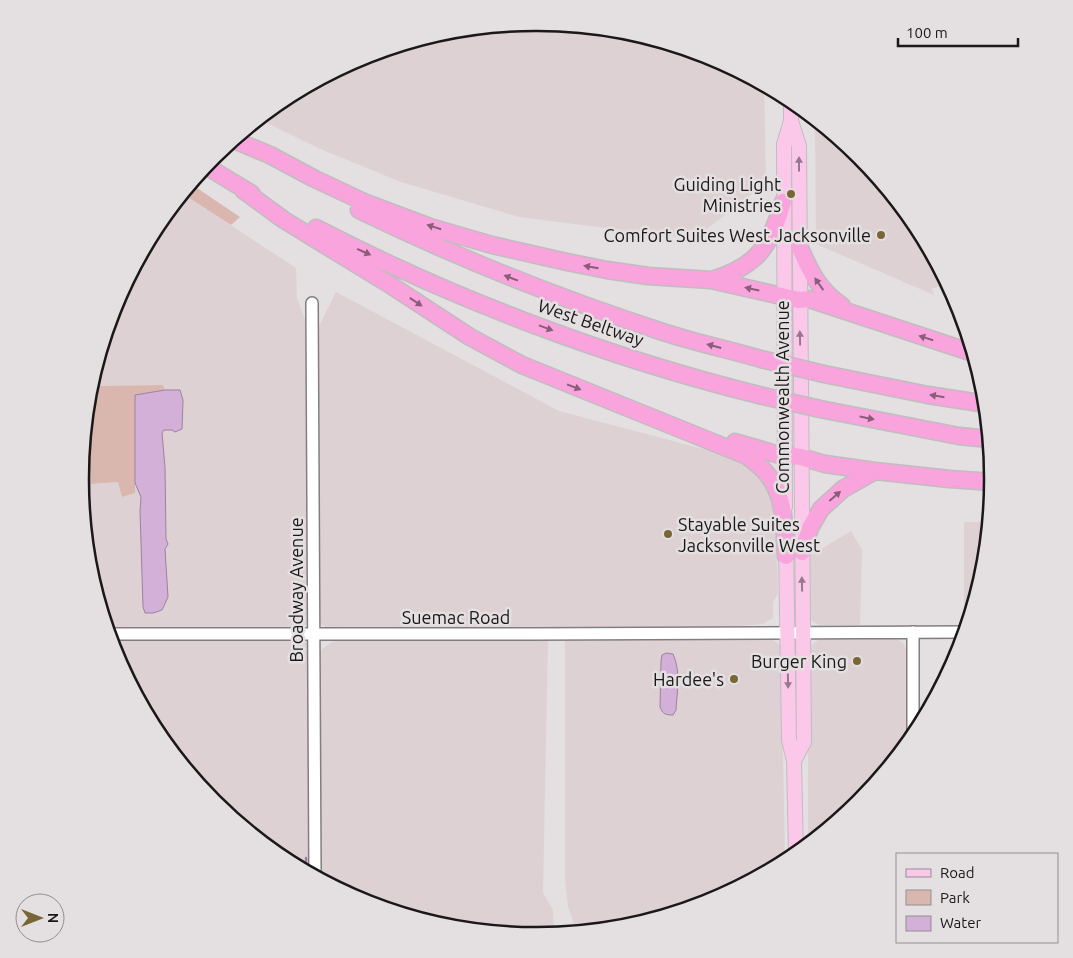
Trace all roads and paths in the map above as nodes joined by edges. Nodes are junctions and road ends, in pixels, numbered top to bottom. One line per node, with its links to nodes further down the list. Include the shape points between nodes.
1 (792, 112): 2 (main road, Commonwealth Avenue)
2 (792, 121): 7 (main road, Commonwealth Avenue, via 784,144); 8 (main road, Commonwealth Avenue, one-way to 2, via 799,146)
3 (240, 143): 9 (highway, one-way to 3, via 648,276 583,265 448,232 366,203)
4 (239, 144): 14 (highway, West Beltway, one-way to 4, bridge, via 762,359 667,333 564,298 494,272 404,232 344,203)
5 (213, 170): 6 (highway, West Beltway)
6 (243, 190): 15 (highway, one-way to 15, via 284,220 470,337 522,365); 16 (highway, West Beltway, one-way to 16, bridge, via 350,246 492,308 608,350 760,395)
7 (783, 202): 9 (highway, via 776,228 752,261 732,274); 10 (main road, Commonwealth Avenue)
8 (799, 246): 10 (main road, Commonwealth Avenue); 12 (highway, one-way to 8, via 827,295)
9 (710, 280): 10 (highway, one-way to 9)
10 (792, 298): 12 (highway, via 809,299); 17 (main road, Commonwealth Avenue)
11 (312, 303): 26 (street, Broadway Avenue)
12 (849, 312): 13 (highway, one-way to 12)
13 (965, 350)
14 (977, 403)
15 (626, 407): 17 (highway, via 761,450); 20 (highway, via 747,456 775,486)
16 (982, 438)
17 (793, 456): 18 (highway); 20 (main road, Commonwealth Avenue)
18 (875, 471): 19 (highway); 20 (highway, one-way to 18, via 821,509 842,489)
19 (984, 481)
20 (794, 554): 21 (main road, Commonwealth Avenue); 24 (main road, Commonwealth Avenue, one-way to 20)
21 (787, 632): 24 (street, Suemac Road); 26 (street, Suemac Road); 28 (main road, Commonwealth Avenue, one-way to 28, via 789,740)
22 (913, 632): 23 (street, Suemac Road); 24 (street, Suemac Road); 27 (street)
23 (957, 632)
24 (802, 633): 28 (main road, Commonwealth Avenue, via 804,742)
25 (117, 634): 26 (street, Suemac Road)
26 (314, 634): 30 (street, Broadway Avenue)
27 (913, 721)
28 (794, 761): 29 (main road, Commonwealth Avenue)
29 (796, 843)
30 (315, 868)

